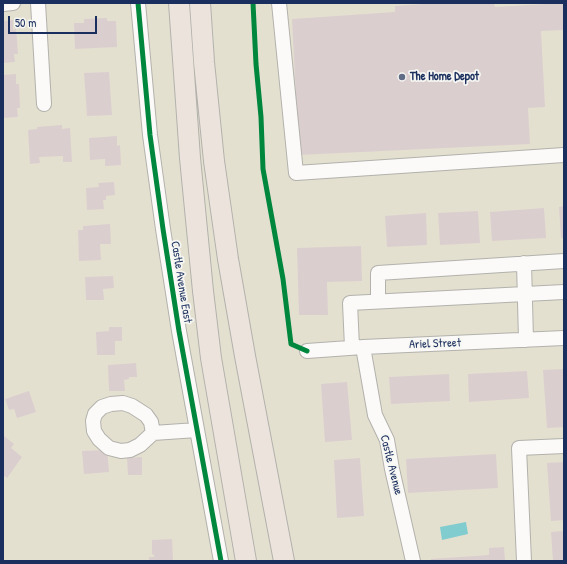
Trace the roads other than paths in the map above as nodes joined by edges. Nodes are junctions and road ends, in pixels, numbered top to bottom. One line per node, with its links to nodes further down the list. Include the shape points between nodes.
1 (13, 3): 7 (street)
2 (38, 3): 8 (street)
3 (138, 3): 19 (street, Castle Avenue East, via 150,135 179,331)
4 (179, 3): 23 (highway, via 190,166 206,321)
5 (200, 3): 24 (highway, via 214,161 227,252)
6 (278, 3): 9 (street, via 296,173)
7 (3, 4)
8 (44, 104)
9 (564, 155)
10 (564, 261): 11 (street)
11 (524, 264): 13 (street); 14 (street, via 378,273)
12 (564, 292): 13 (street)
13 (525, 294): 14 (street); 16 (street)
14 (378, 301): 17 (street, Castle Avenue, via 350,303)
15 (564, 338): 16 (street, Ariel Street)
16 (526, 340): 17 (street, Ariel Street)
17 (357, 347): 18 (street, Ariel Street); 25 (street, Castle Avenue, via 375,415 387,440)
18 (307, 352)
19 (197, 430): 20 (street); 22 (street, Castle Avenue East)
20 (153, 433)
21 (564, 446): 26 (street, via 518,448)
22 (220, 561)
23 (246, 561)
24 (284, 561)
25 (412, 561)
26 (524, 561)

